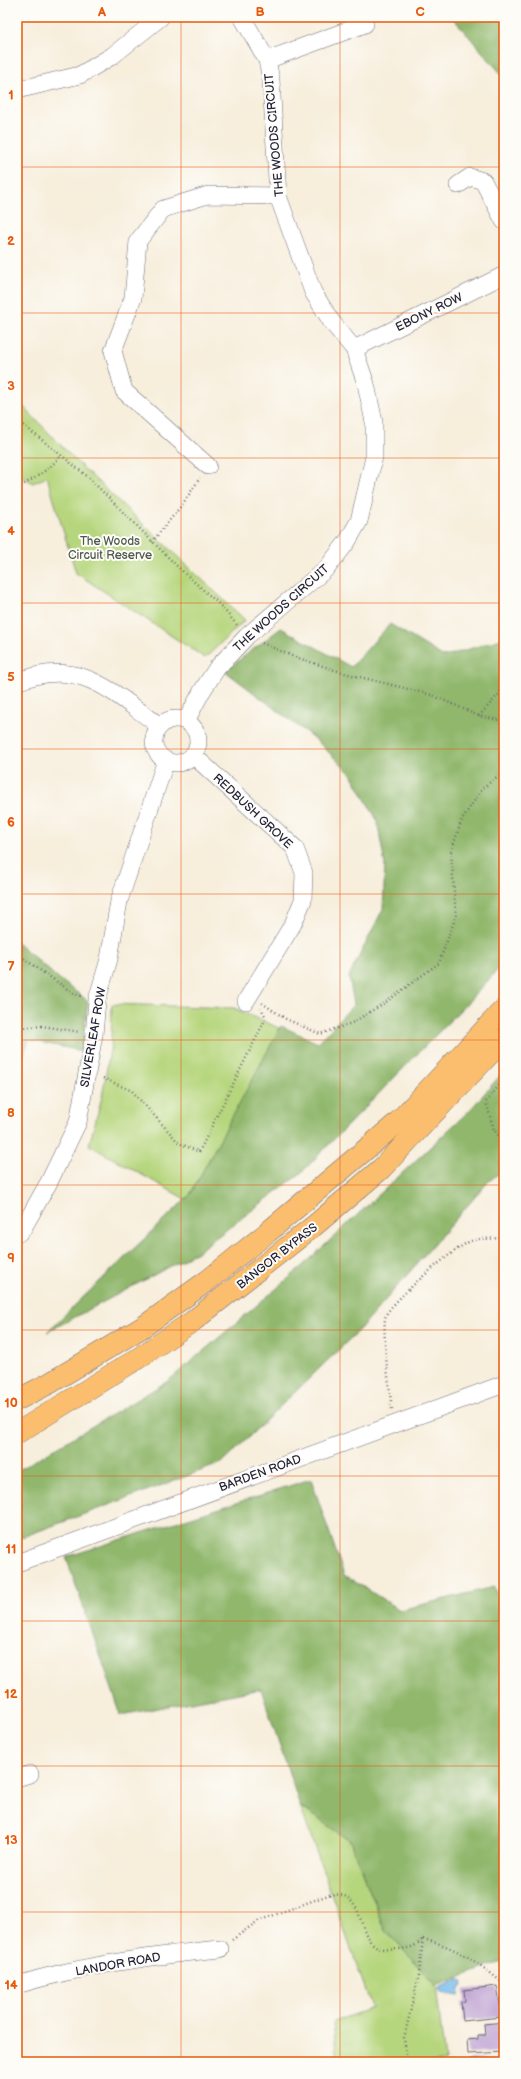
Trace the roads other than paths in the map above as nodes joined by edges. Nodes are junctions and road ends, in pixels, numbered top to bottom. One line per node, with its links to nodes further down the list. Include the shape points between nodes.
1 (161, 17): 5 (street, via 112,56 80,75)
2 (242, 17): 4 (street, THE WOODS CIRCUIT)
3 (364, 24): 4 (street)
4 (267, 60): 7 (street, THE WOODS CIRCUIT, via 271,80)
5 (17, 90)
6 (458, 185): 8 (street, via 470,177 483,181)
7 (278, 196): 10 (street, THE WOODS CIRCUIT, via 313,292 331,321); 11 (street, via 208,195 164,209 138,241 133,298 113,350 124,391)
8 (504, 221)
9 (504, 275): 10 (street, EBONY ROW)
10 (354, 349): 13 (street, THE WOODS CIRCUIT, via 366,384 374,422 374,458 359,520 347,542 327,568 247,636 217,668)
11 (208, 466)
12 (17, 682): 14 (street, via 39,674 61,671 80,675 99,684)
13 (186, 721): 14 (street, via 172,719); 15 (street, via 195,728 199,739)
14 (160, 726): 16 (street, via 154,742 158,753)
15 (193, 755): 16 (street, via 181,763); 17 (street, REDBUSH GROVE, via 295,848 304,873 303,900 293,924)
16 (166, 760): 20 (street, SILVERLEAF ROW, via 119,901 109,959 97,1000 94,1035 78,1122 49,1182 22,1230)
17 (248, 998)
18 (504, 1009): 22 (main road, BANGOR BYPASS, via 397,1123 207,1281 143,1327)
19 (504, 1039): 23 (main road, BANGOR BYPASS, via 381,1169 310,1230 193,1321)
20 (17, 1234)
21 (504, 1384): 24 (street, BARDEN ROAD)
22 (17, 1400)
23 (17, 1433)
24 (17, 1563)
25 (220, 1949): 26 (street, LANDOR ROAD, via 108,1965 39,1978)
26 (17, 1985)

